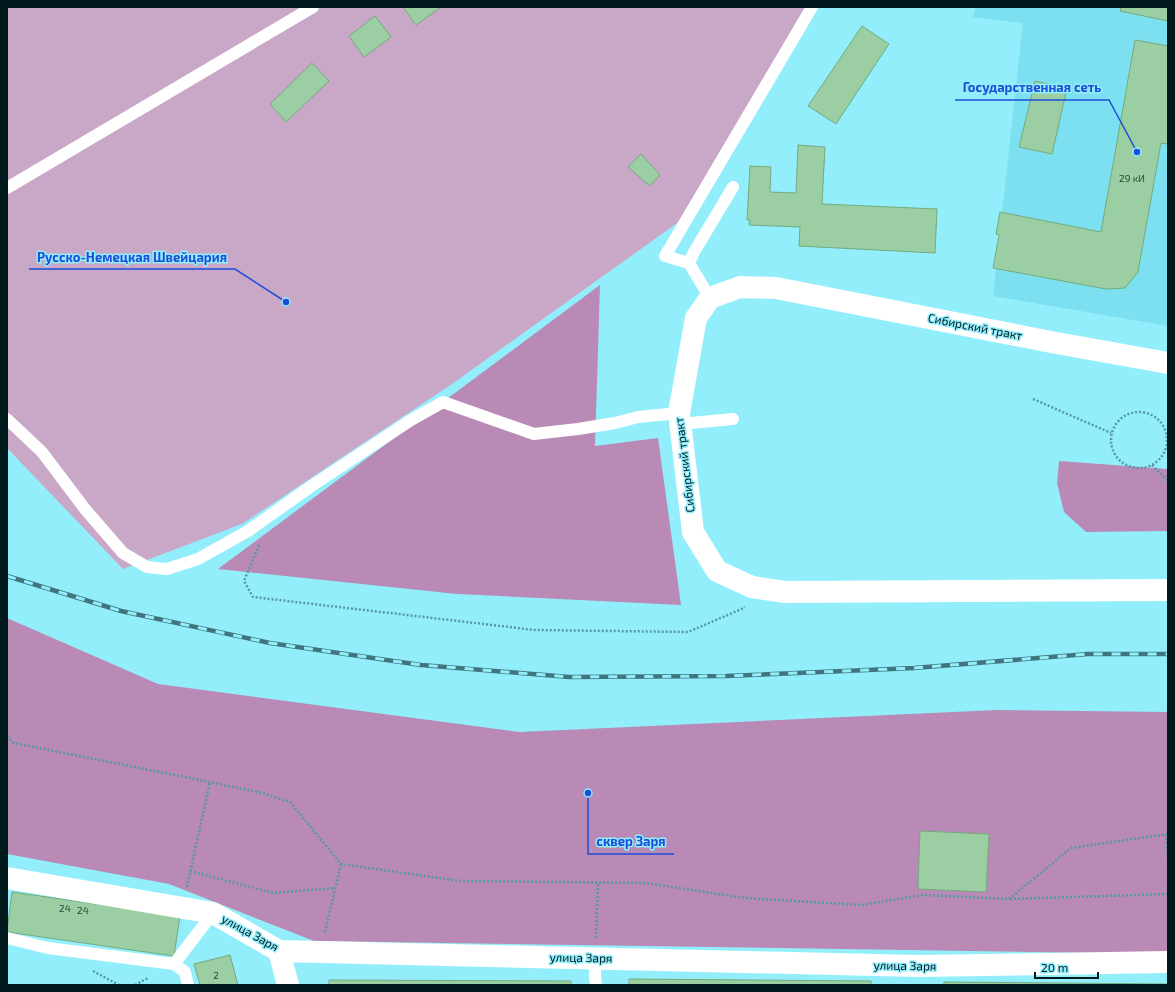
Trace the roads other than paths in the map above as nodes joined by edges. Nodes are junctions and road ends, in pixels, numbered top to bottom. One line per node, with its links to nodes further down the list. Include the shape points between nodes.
1 (313, 7): 4 (lane)
2 (812, 7): 5 (lane, via 665,256)
3 (733, 187): 5 (lane)
4 (7, 188)
5 (689, 264): 6 (lane)
6 (710, 298): 7 (street, Сибирский тракт, via 740,287 776,288); 9 (street, Сибирский тракт, via 696,318)
7 (1168, 363)
8 (7, 419): 9 (lane, via 42,452 85,509 123,553 147,567 167,569 198,559 248,532 310,487 411,420 443,402 534,434 615,423 638,417)
9 (680, 419): 10 (lane); 11 (street, Сибирский тракт, via 693,532 717,571 752,587 785,592)
10 (733, 419)
11 (1168, 590)
12 (7, 878): 13 (street, улица Заря)
13 (213, 913): 15 (street, улица Заря); 18 (lane)
14 (7, 938): 18 (lane, via 48,948)
15 (280, 951): 16 (street, улица Заря); 20 (street)
16 (595, 958): 17 (street, улица Заря, via 918,966); 21 (lane)
17 (1168, 962)
18 (174, 964): 19 (lane, via 185,972)
19 (188, 985)
20 (288, 985)
21 (596, 985)

